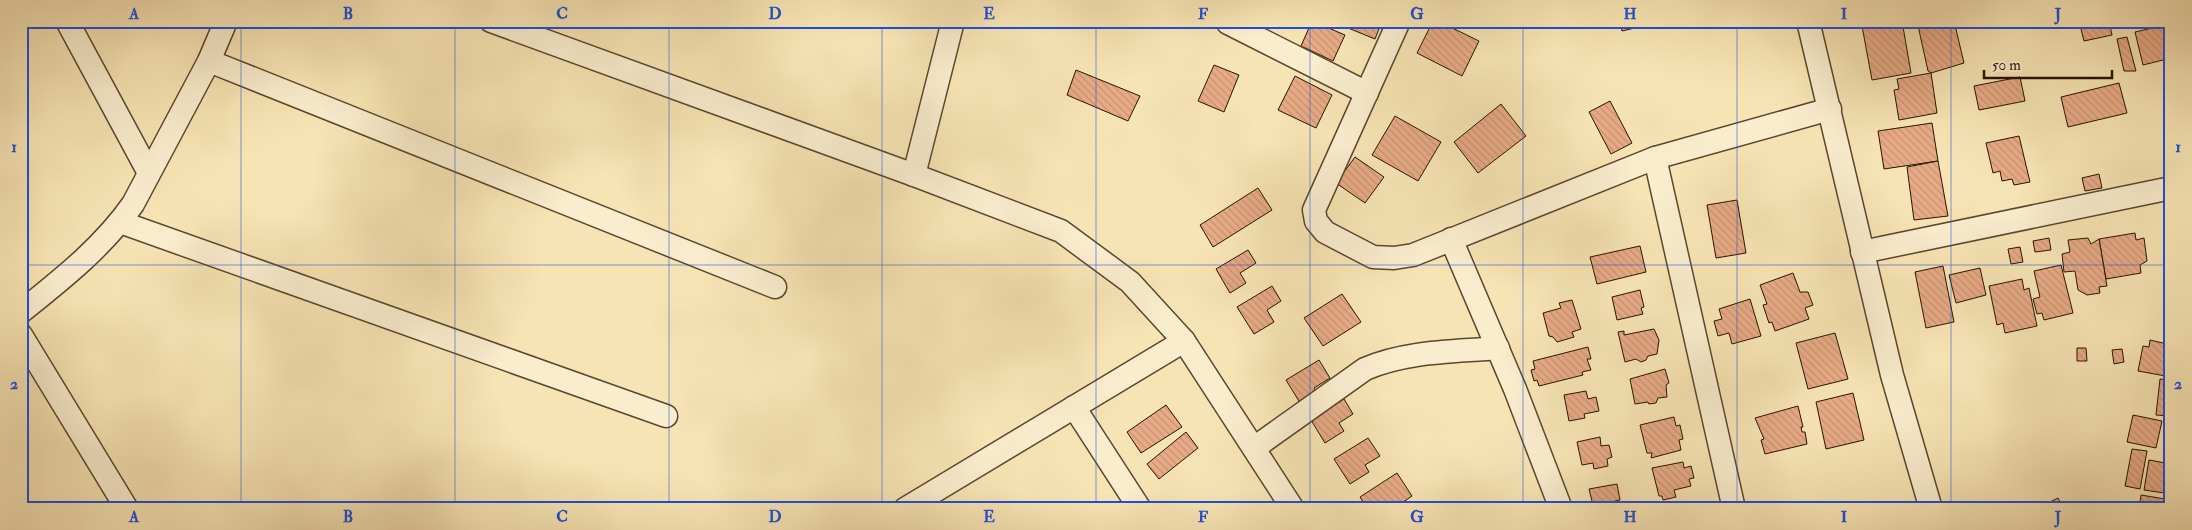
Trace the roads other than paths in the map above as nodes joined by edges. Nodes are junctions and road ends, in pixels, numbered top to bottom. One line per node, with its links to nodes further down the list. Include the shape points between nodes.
1 (68, 21): 12 (street)
2 (226, 21): 8 (street)
3 (491, 21): 13 (street)
4 (953, 21): 13 (street)
5 (1399, 21): 9 (street)
6 (1808, 21): 10 (street)
7 (1228, 23): 9 (street)
8 (209, 61): 12 (street); 18 (street)
9 (1367, 93): 16 (street, via 1314,210 1316,221 1325,232 1373,257 1394,258 1413,254)
10 (1830, 109): 11 (street); 17 (street)
11 (1656, 158): 16 (street); 31 (street)
12 (149, 173): 15 (street)
13 (914, 175): 21 (street, via 1062,231 1130,282)
14 (2171, 188): 17 (street)
15 (120, 222): 19 (street, via 74,270); 24 (street)
16 (1451, 239): 22 (street)
17 (1862, 252): 32 (street, via 1892,375)
18 (775, 287)
19 (21, 312)
20 (21, 335): 26 (street)
21 (1184, 341): 23 (street); 25 (street)
22 (1498, 348): 25 (street, via 1404,356 1384,361 1365,369); 30 (street)
23 (1074, 407): 27 (street); 28 (street)
24 (666, 416)
25 (1254, 448): 29 (street)
26 (127, 509)
27 (905, 509)
28 (1140, 509)
29 (1293, 509)
30 (1561, 509)
31 (1734, 509)
32 (1932, 509)

